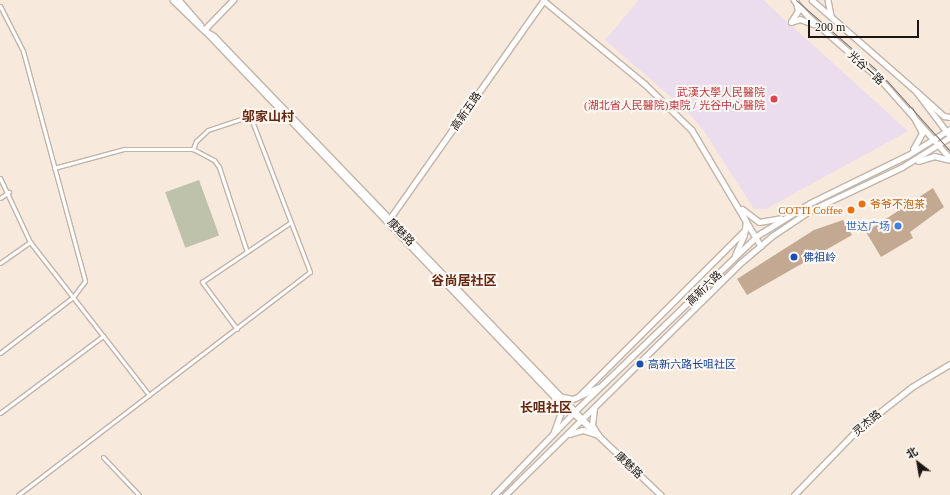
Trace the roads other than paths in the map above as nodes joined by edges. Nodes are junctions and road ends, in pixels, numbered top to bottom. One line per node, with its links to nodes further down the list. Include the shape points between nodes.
1 (173, 0): 13 (main road, 康魅路)
2 (179, 0): 13 (main road, 康魅路)
3 (233, 0): 13 (main road)
4 (544, 0): 33 (main road, via 645,84 692,130); 34 (main road, 高新五路)
5 (548, 0): 31 (main road, via 684,117 709,151)
6 (794, 0): 12 (main road, 光谷一路); 12 (main road, via 798,11 791,22 800,18)
7 (812, 0): 11 (main road, 光谷一路)
8 (828, 0): 11 (main road)
9 (0, 6): 10 (street)
10 (2, 14): 27 (street, via 23,51)
11 (831, 18): 14 (main road, 光谷一路)
12 (817, 25): 15 (main road, 光谷一路, via 881,80)
13 (204, 30): 34 (main road, 康魅路)
14 (917, 92): 17 (main road); 19 (main road, 光谷一路)
15 (910, 110): 21 (main road, 光谷一路); 24 (main road, via 922,133 920,142)
16 (950, 114): 17 (main road)
17 (944, 116): 18 (main road)
18 (950, 117)
19 (948, 130): 20 (main road, 光谷一路); 21 (main road, 高新六路)
20 (950, 137): 22 (main road, 高新六路)
21 (935, 139): 22 (main road, 光谷一路); 24 (main road, 高新六路)
22 (939, 144): 25 (main road, 光谷一路); 26 (main road, 高新六路)
23 (193, 149): 27 (street, via 124,149); 35 (street, via 196,141 208,130 250,116); 40 (street, via 214,160 219,167)
24 (908, 154): 32 (main road, 高新六路)
25 (950, 159): 26 (main road, via 929,156)
26 (902, 167): 39 (main road, 高新六路, via 809,211)
27 (54, 168): 43 (street, via 85,281)
28 (0, 178): 29 (street)
29 (9, 192): 30 (street); 38 (street)
30 (0, 198)
31 (742, 209): 32 (main road, via 759,222); 37 (main road)
32 (792, 214): 37 (main road, 高新六路)
33 (743, 216): 36 (main road); 37 (main road)
34 (388, 221): 50 (main road, 康魅路)
35 (291, 222): 40 (street); 44 (street, via 310,272)
36 (746, 228): 41 (main road, via 741,246); 51 (main road)
37 (757, 236): 39 (main road); 41 (main road, 高新六路)
38 (30, 242): 42 (street); 43 (street)
39 (762, 245): 52 (main road, 高新六路)
40 (247, 252): 44 (street, via 202,282)
41 (730, 262): 48 (main road, 高新六路)
42 (0, 263)
43 (73, 298): 45 (street); 46 (street)
44 (237, 329): 49 (street)
45 (103, 336): 49 (street); 54 (street)
46 (0, 353)
47 (950, 364): 66 (main road, 灵杰路, via 912,387 856,431)
48 (606, 384): 51 (main road); 53 (main road, 高新六路)
49 (149, 395): 61 (street)
50 (557, 397): 51 (main road, via 567,400); 53 (main road, 康魅路); 55 (main road, 康魅路); 58 (main road, via 561,412)
51 (576, 398)
52 (596, 405): 56 (main road, 高新六路); 57 (main road, via 592,420)
53 (576, 410): 55 (main road, 高新六路); 56 (main road, 康魅路)
54 (0, 413)
55 (572, 416): 56 (main road, 康魅路); 58 (main road, 高新六路)
56 (582, 420): 57 (main road, 康魅路); 59 (main road, 高新六路)
57 (598, 435): 59 (main road, via 589,430 578,431); 65 (main road, 康魅路)
58 (550, 439): 63 (main road, 高新六路)
59 (557, 443): 64 (main road, 高新六路)
60 (103, 457): 62 (street)
61 (18, 495)
62 (139, 495)
63 (494, 495)
64 (505, 495)
65 (661, 495)
66 (794, 495)

